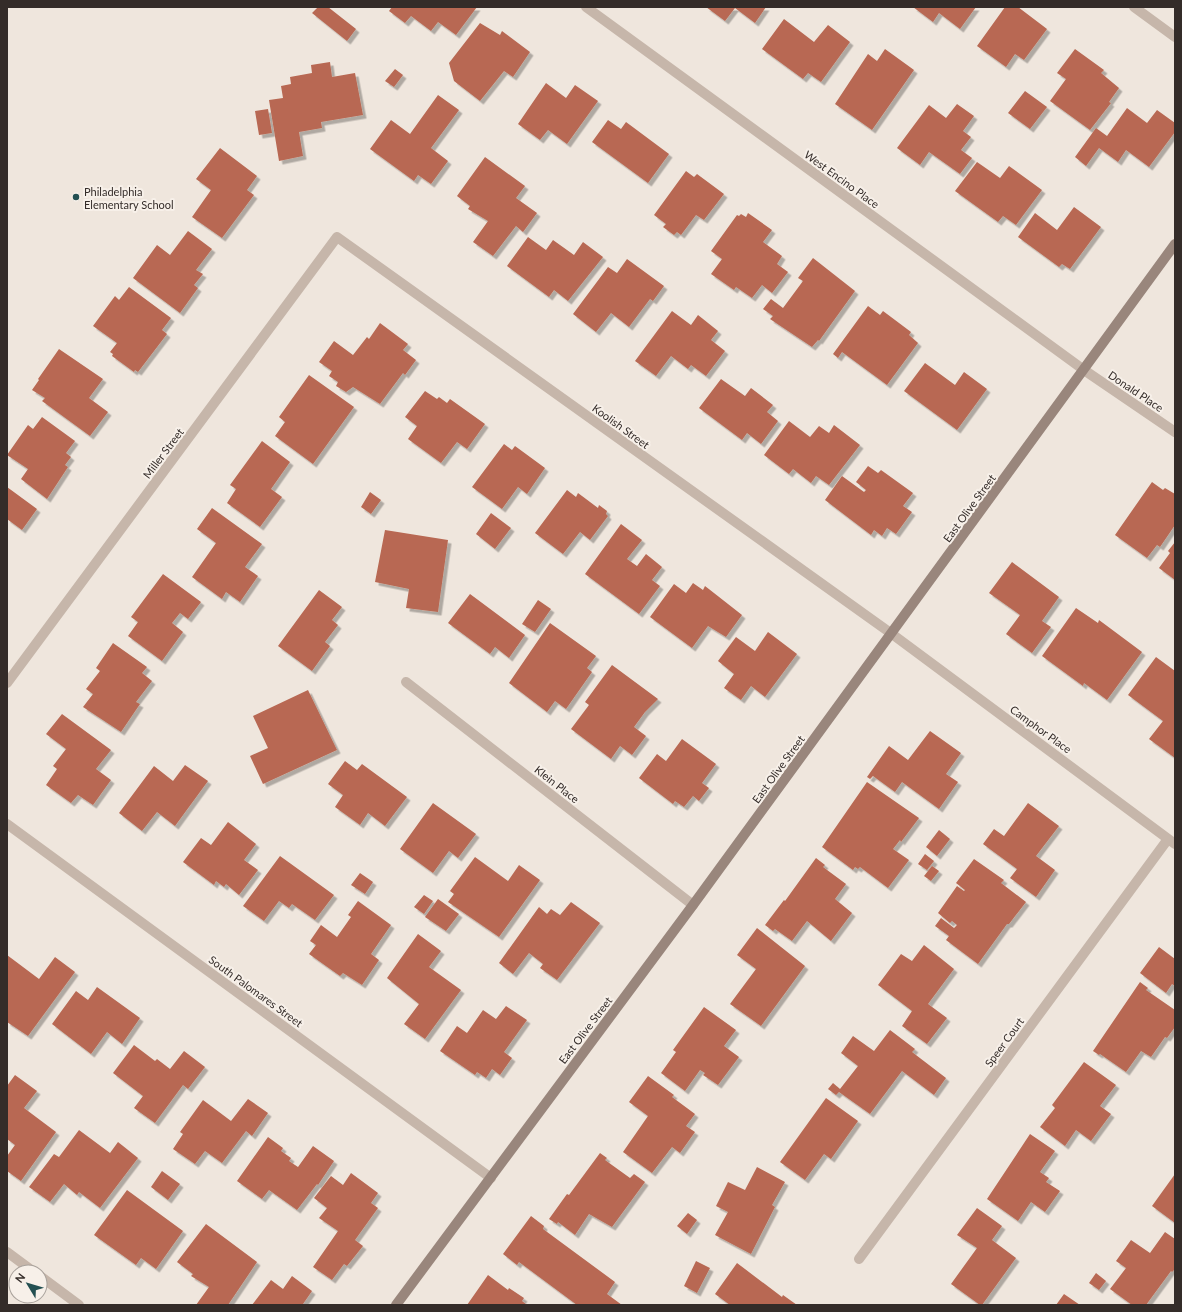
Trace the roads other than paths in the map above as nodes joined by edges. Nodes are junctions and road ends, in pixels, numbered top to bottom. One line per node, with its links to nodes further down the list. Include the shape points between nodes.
1 (586, 7): 6 (street, West Encino Place)
2 (1134, 7): 3 (street)
3 (1175, 37)
4 (337, 237): 8 (street, Koolish Street); 10 (street, Miller Street)
5 (1175, 244): 6 (street, East Olive Street)
6 (1084, 370): 7 (street, Donald Place); 8 (street, East Olive Street)
7 (1175, 432)
8 (892, 634): 12 (street, Camphor Place); 13 (street, East Olive Street)
9 (406, 682): 13 (street, Klein Place)
10 (7, 683)
11 (7, 824): 14 (street, South Palomares Street)
12 (1172, 841): 16 (street, Speer Court)
13 (693, 904): 14 (street, East Olive Street)
14 (491, 1178): 20 (street, East Olive Street)
15 (7, 1252): 17 (street)
16 (859, 1259)
17 (23, 1264)
18 (48, 1282): 19 (street)
19 (79, 1305)
20 (396, 1305)

